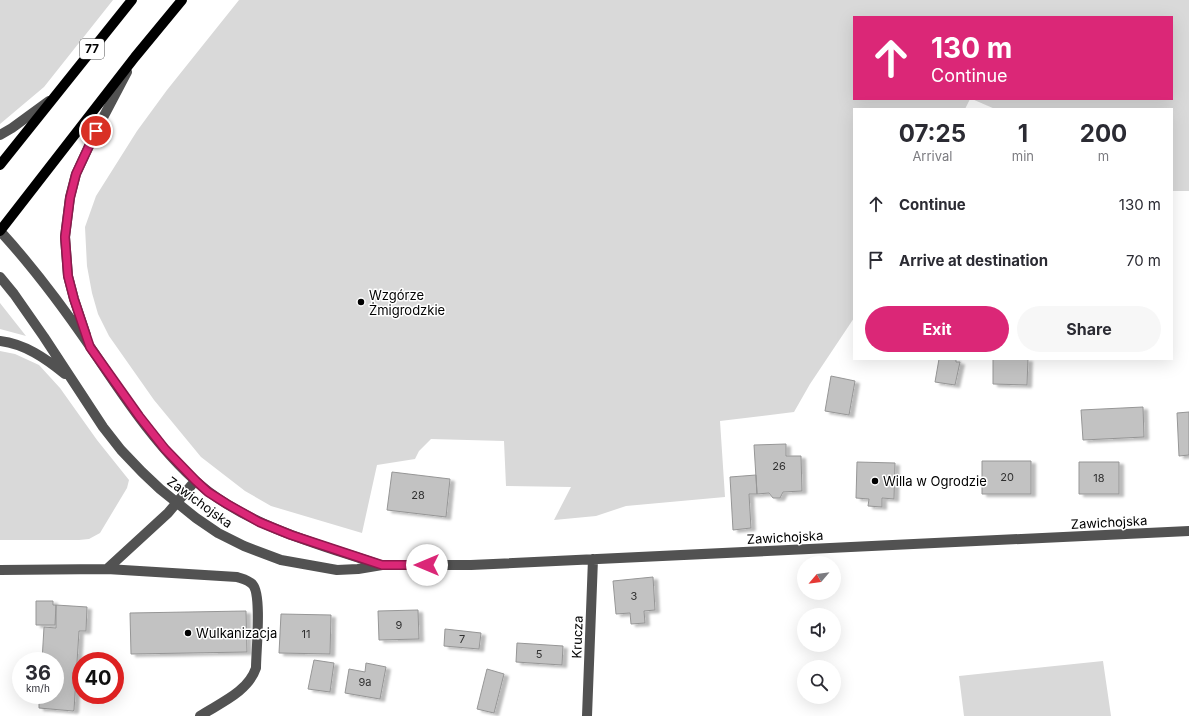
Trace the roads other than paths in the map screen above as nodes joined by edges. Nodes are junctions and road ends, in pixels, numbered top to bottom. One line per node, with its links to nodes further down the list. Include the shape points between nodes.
1 (132, 0): 4 (main road, 77)
2 (182, 0): 3 (main road)
3 (135, 57): 7 (main road); 10 (street, via 76,174 70,198 65,237 68,276)
4 (52, 99): 5 (street); 6 (main road, 77)
5 (0, 135)
6 (0, 165)
7 (0, 231): 10 (street, Zawichojska, via 45,282)
8 (0, 277): 11 (street, Zawichojska)
9 (0, 341): 11 (street, Zawichojska, via 29,349)
10 (90, 347): 12 (street, Zawichojska, via 152,432 176,462)
11 (72, 380): 13 (street, Zawichojska, via 121,450)
12 (196, 481): 13 (street); 16 (street, Zawichojska, via 208,492 259,522)
13 (177, 504): 16 (street, Zawichojska, via 218,533 281,560 337,570); 17 (street)
14 (1189, 531): 15 (street, Zawichojska)
15 (593, 560): 16 (street, Zawichojska, via 471,565); 20 (street, Krucza)
16 (382, 565)
17 (107, 569): 18 (street); 19 (street, via 237,577 248,580 254,586 258,610 256,668 248,683 240,690)
18 (0, 570)
19 (200, 716)
20 (588, 716)

